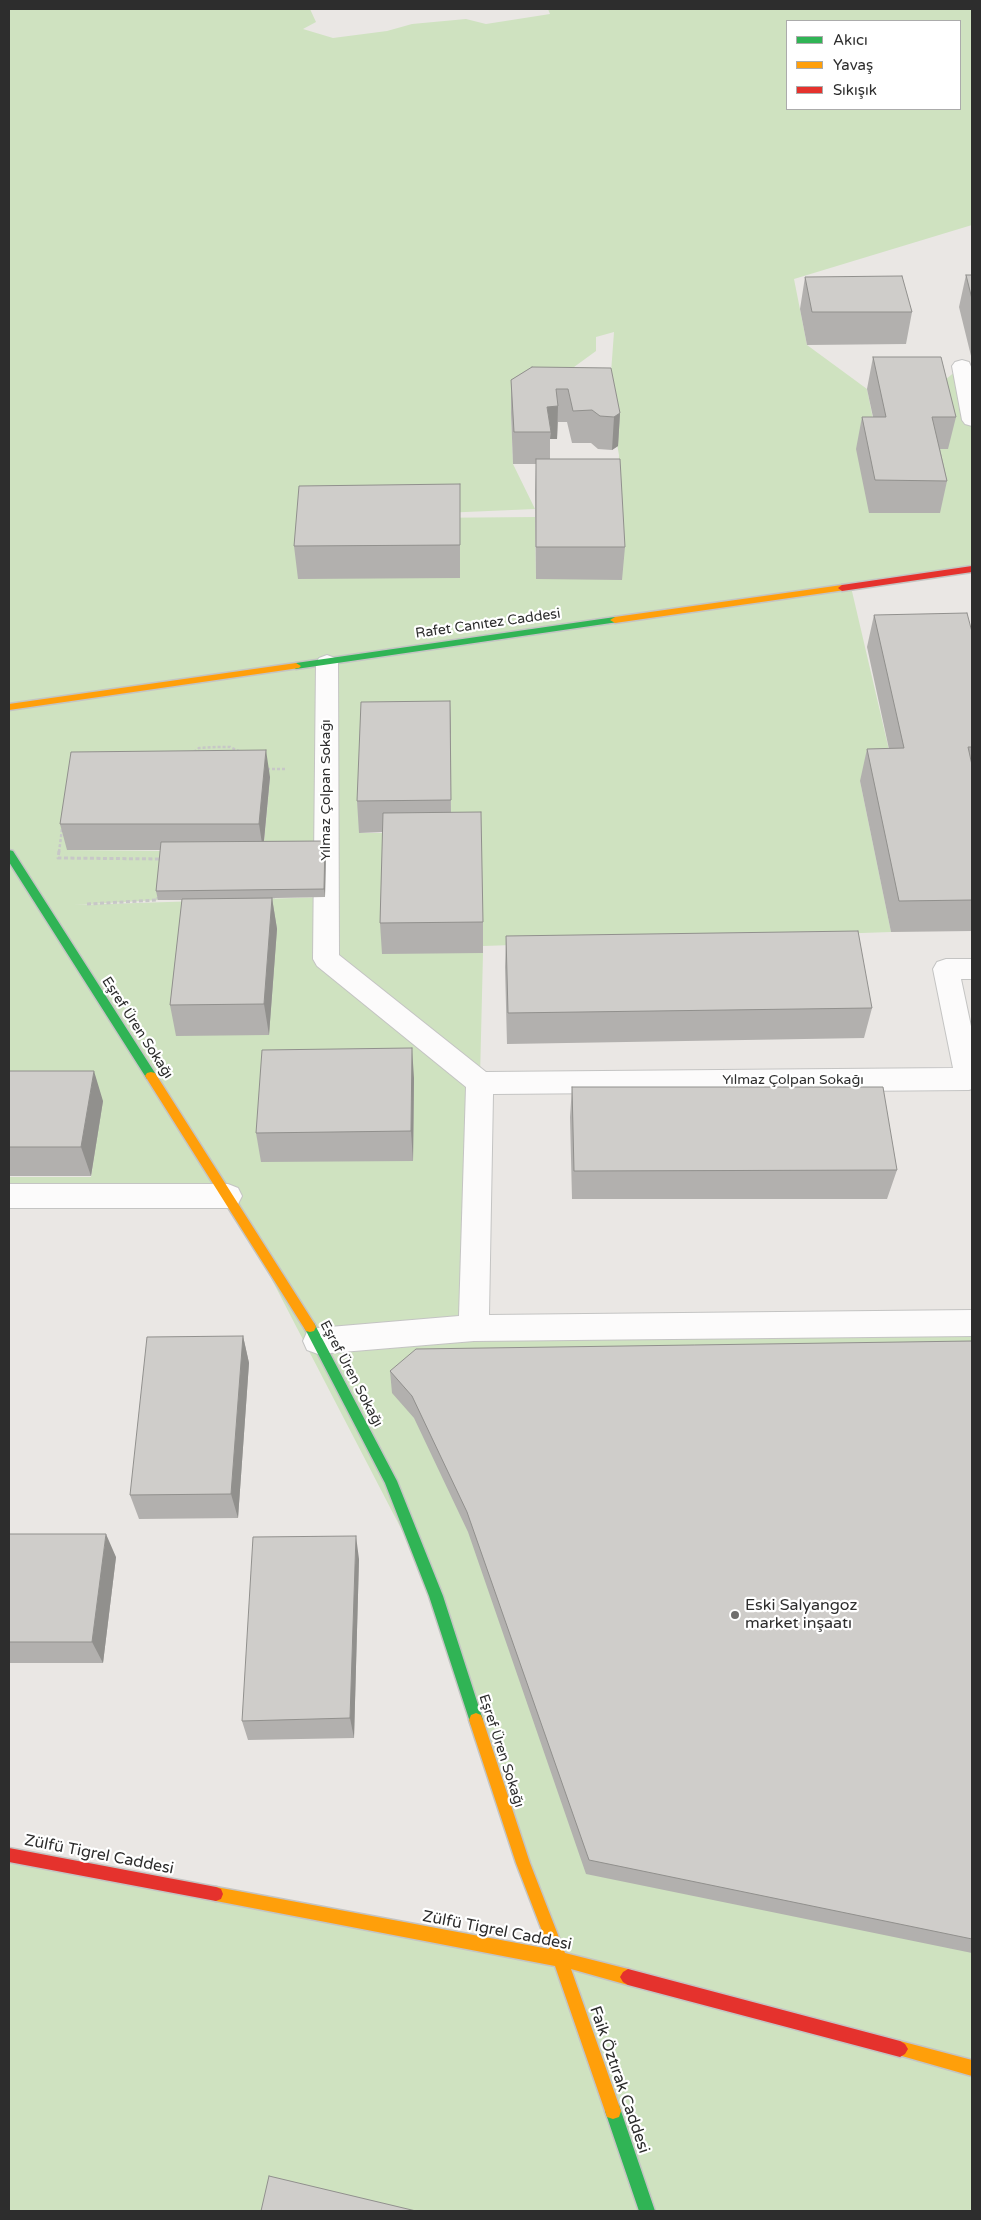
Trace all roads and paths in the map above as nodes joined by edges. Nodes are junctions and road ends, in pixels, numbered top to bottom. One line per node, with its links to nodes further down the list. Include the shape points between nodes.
1 (962, 366): 2 (street)
2 (972, 420)
3 (972, 569): 4 (street, Rafet Canıtez Caddesi)
4 (327, 662): 5 (street, Rafet Canıtez Caddesi); 14 (street, Yılmaz Çolpan Sokağı, via 326,959)
5 (9, 707)
6 (242, 752): 7 (path, via 230,747 216,747 199,748)
7 (189, 755)
8 (63, 820): 10 (path, via 58,858 162,859)
9 (9, 854): 12 (street, Eşref Üren Sokağı)
10 (162, 868)
11 (159, 892): 12 (path, via 158,900)
12 (41, 906): 16 (street, Eşref Üren Sokağı)
13 (972, 969): 14 (street, Yılmaz Çolpan Sokağı, via 946,969 969,1079)
14 (480, 1082): 18 (street)
15 (9, 1196): 16 (street)
16 (228, 1196): 19 (street, Eşref Üren Sokağı)
17 (972, 1323): 18 (street)
18 (474, 1328): 19 (street)
19 (318, 1341): 21 (street, Eşref Üren Sokağı, via 391,1481 436,1596 522,1863)
20 (9, 1855): 21 (street, Zülfü Tigrel Caddesi)
21 (560, 1959): 22 (street, Zülfü Tigrel Caddesi); 23 (street, Faik Öztırak Caddesi)
22 (972, 2068)
23 (647, 2211)

